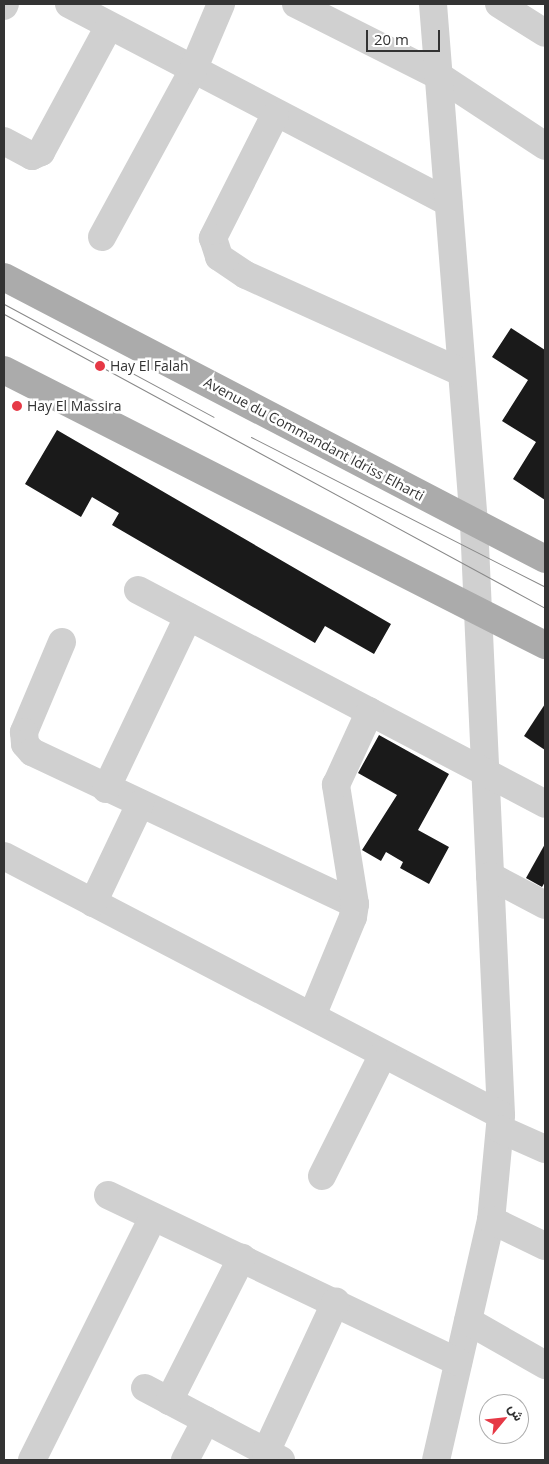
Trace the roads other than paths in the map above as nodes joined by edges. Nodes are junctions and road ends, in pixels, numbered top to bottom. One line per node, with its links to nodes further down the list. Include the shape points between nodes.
1 (69, 4): 7 (street)
2 (221, 4): 8 (street)
3 (296, 4): 9 (street)
4 (433, 4): 9 (street)
5 (499, 4): 6 (street)
6 (540, 20)
7 (109, 26): 8 (street); 11 (street, via 42,152 32,156)
8 (193, 70): 10 (street); 14 (street)
9 (439, 76): 12 (street); 13 (street)
10 (275, 115): 13 (street); 17 (street, via 213,238 219,257 246,275)
11 (4, 142)
12 (545, 146)
13 (448, 202): 17 (street)
14 (102, 237)
15 (4, 277): 18 (main road, Avenue du Commandant Idriss Elharti)
16 (4, 370): 21 (main road)
17 (461, 372): 18 (street)
18 (474, 524): 19 (main road, Avenue du Commandant Idriss Elharti); 21 (street)
19 (545, 559)
20 (138, 590): 22 (street)
21 (477, 610): 24 (main road); 26 (street)
22 (188, 616): 25 (street); 27 (street)
23 (62, 642): 27 (street, via 26,725 25,744)
24 (545, 645)
25 (370, 711): 26 (street); 33 (street, via 336,785)
26 (484, 769): 29 (street); 31 (street)
27 (106, 789): 28 (street)
28 (140, 804): 32 (street); 33 (street)
29 (545, 804)
30 (4, 856): 32 (street)
31 (490, 876): 34 (street); 37 (street)
32 (93, 903): 35 (street)
33 (355, 904): 35 (street)
34 (545, 905)
35 (312, 1016): 36 (street)
36 (383, 1054): 37 (street); 39 (street)
37 (501, 1122): 38 (street); 42 (street)
38 (545, 1149)
39 (322, 1176)
40 (108, 1195): 41 (street)
41 (153, 1217): 44 (street); 53 (street)
42 (491, 1220): 43 (street); 46 (street)
43 (545, 1246)
44 (242, 1258): 45 (street); 50 (street)
45 (336, 1301): 47 (street); 52 (street)
46 (468, 1321): 47 (street); 48 (street)
47 (458, 1362): 55 (street)
48 (545, 1365)
49 (145, 1388): 50 (street)
50 (169, 1401): 51 (street)
51 (206, 1420): 52 (street); 54 (street)
52 (274, 1456)
53 (32, 1460)
54 (185, 1460)
55 (436, 1460)

